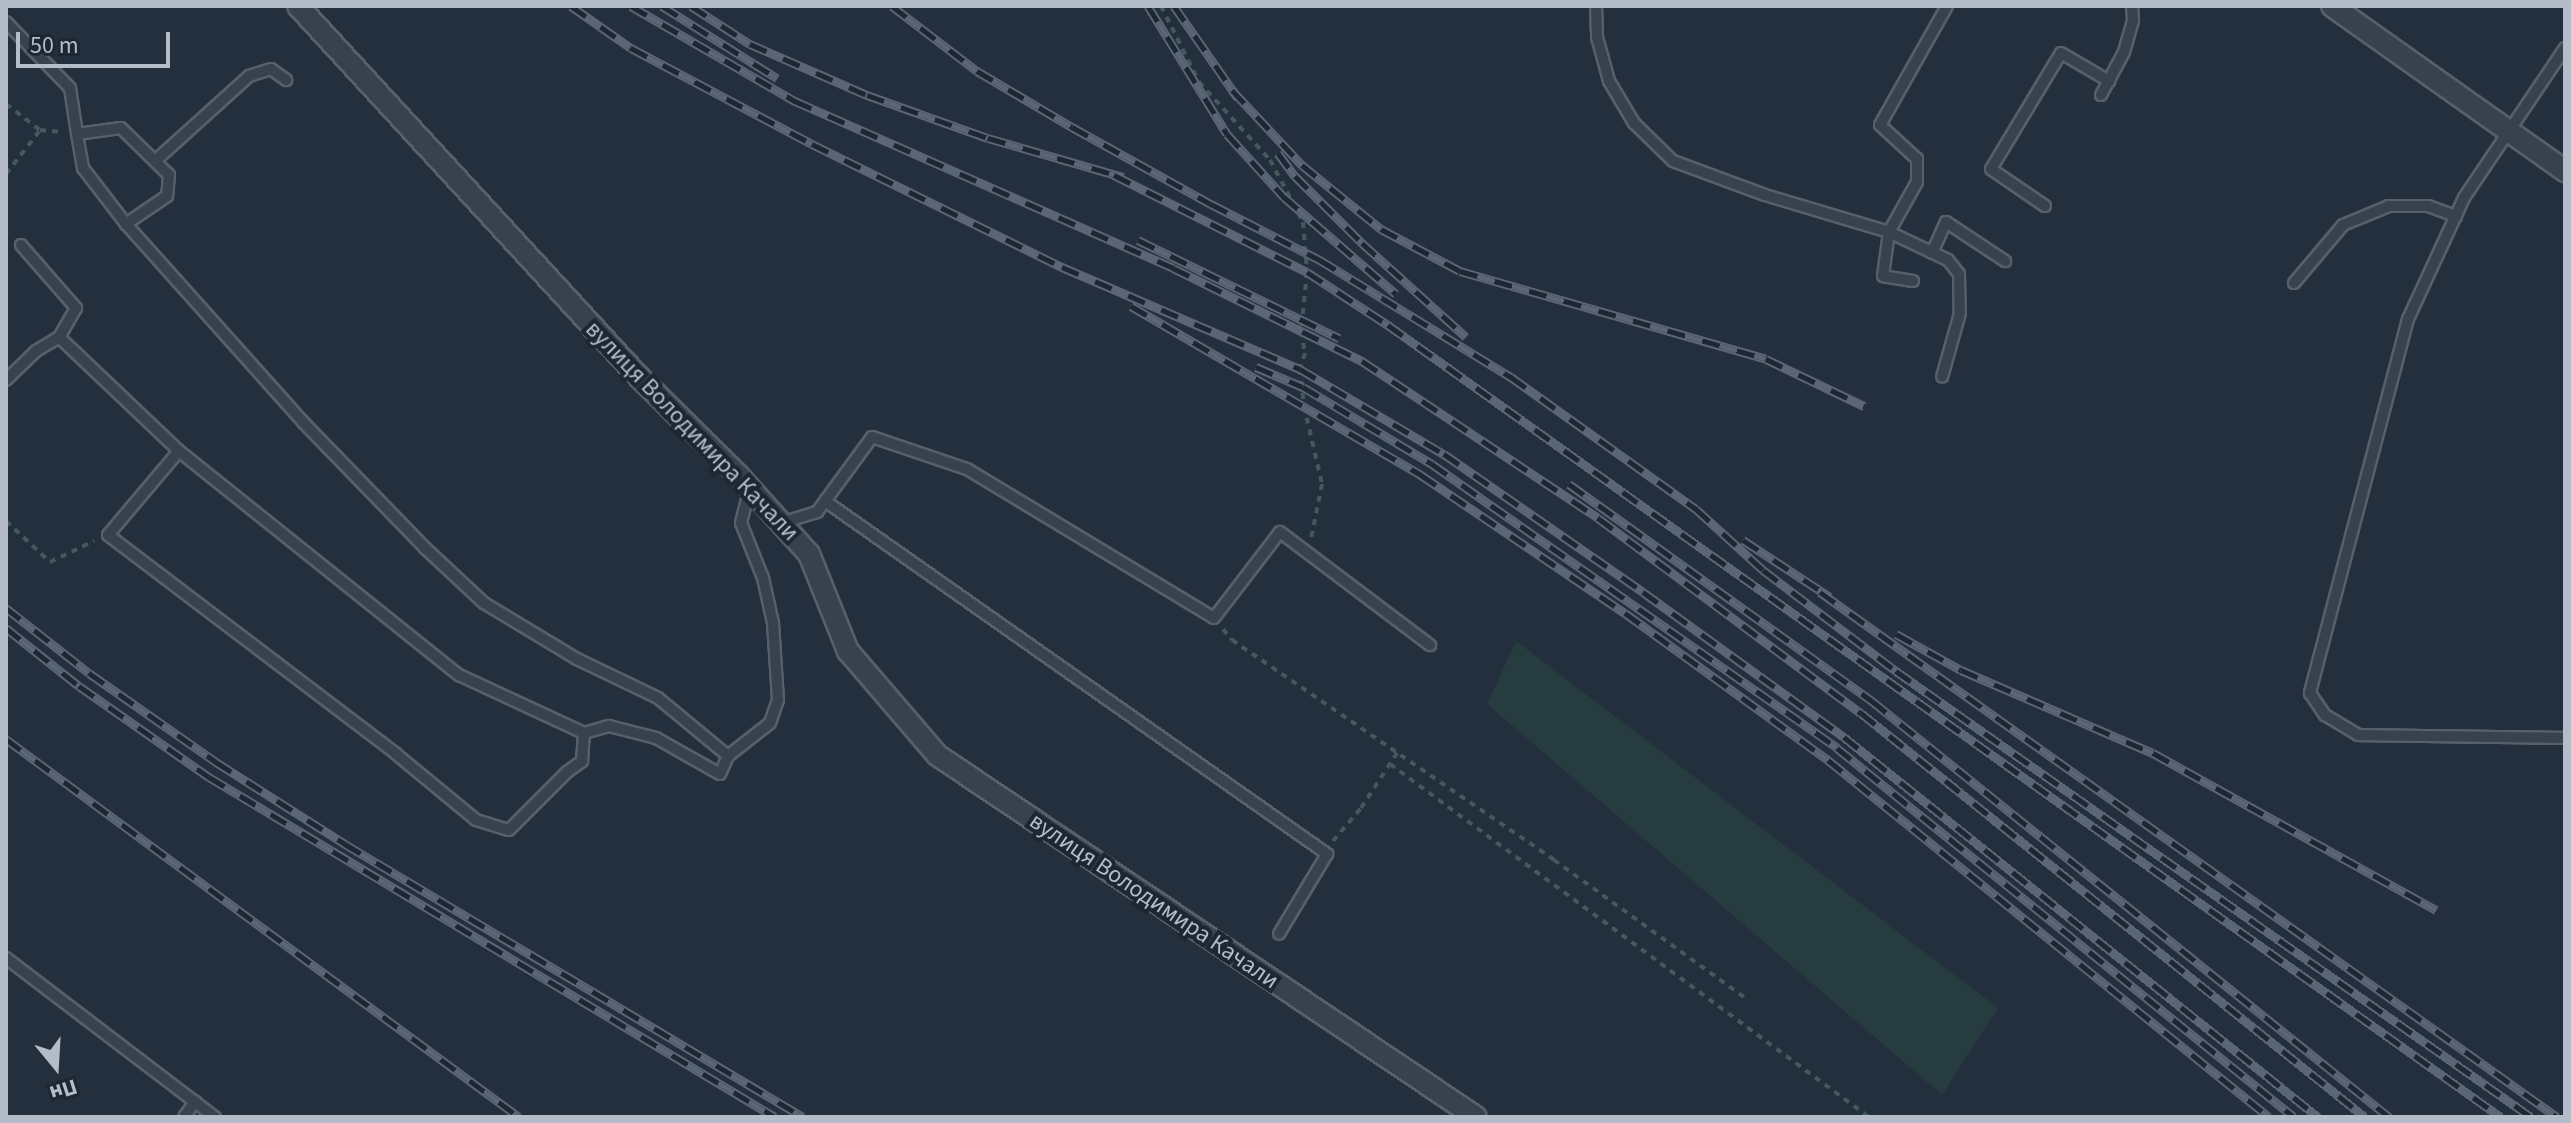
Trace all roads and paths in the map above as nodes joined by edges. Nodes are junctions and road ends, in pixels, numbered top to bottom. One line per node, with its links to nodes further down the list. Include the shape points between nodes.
1 (298, 6): 32 (street, вулиця Володимира Качали, via 639,377)
2 (1161, 6): 37 (path, via 1199,82 1270,160 1303,222 1307,272 1300,369 1322,484)
3 (1596, 6): 22 (lane, via 1597,37 1609,81 1634,123 1673,161)
4 (1947, 6): 22 (lane, via 1880,125 1917,159 1917,182)
5 (2132, 6): 10 (lane, via 2124,52)
6 (2332, 6): 14 (street)
7 (6, 22): 15 (lane, via 70,88)
8 (2565, 48): 14 (lane)
9 (286, 80): 16 (lane, via 271,69 249,76)
10 (2109, 81): 11 (lane); 19 (lane, via 2061,53 1991,169)
11 (2101, 95)
12 (6, 104): 13 (path)
13 (40, 130): 15 (path); 18 (path)
14 (2510, 133): 17 (street); 20 (lane)
15 (77, 134): 16 (lane, via 121,128); 21 (lane, via 83,168)
16 (155, 161): 21 (lane, via 169,175 167,196)
17 (2565, 171)
18 (6, 174)
19 (2045, 206)
20 (2456, 216): 27 (lane, via 2428,206 2389,206 2343,225); 41 (lane, via 2408,319 2310,693 2325,715 2358,735)
21 (126, 224): 43 (lane, via 303,422 484,603 577,659 658,698)
22 (1889, 232): 24 (lane); 26 (lane, via 1883,276)
23 (21, 245): 28 (lane, via 76,308)
24 (1932, 253): 25 (lane, via 1946,222); 29 (lane, via 1948,260 1959,274 1960,313)
25 (2005, 261)
26 (1913, 281)
27 (2294, 283)
28 (59, 337): 30 (lane); 31 (lane)
29 (1942, 377)
30 (6, 380)
31 (179, 451): 36 (lane); 40 (lane, via 459,675)
32 (749, 488): 35 (street, вулиця Володимира Качали); 43 (lane, via 741,523 763,578 773,623 778,700 770,723)
33 (825, 501): 35 (lane, via 817,512); 38 (lane, via 872,437 967,469); 45 (lane)
34 (6, 521): 36 (path, via 50,562)
35 (781, 523): 52 (street, вулиця Володимира Качали, via 809,554 848,651 937,755)
36 (108, 535): 40 (lane, via 476,820 509,830 582,761)
37 (1308, 553): 38 (lane, via 1280,532); 39 (lane)
38 (1214, 618): 42 (path, via 1232,640)
39 (1430, 645)
40 (584, 733): 43 (lane, via 609,726 656,738 720,774)
41 (2565, 738)
42 (1397, 753): 44 (path); 48 (path)
43 (728, 756)
44 (1390, 764): 45 (path, via 1361,808 1337,832); 53 (path)
45 (1327, 854): 46 (lane)
46 (1279, 934)
47 (6, 958): 49 (lane)
48 (1745, 998)
49 (195, 1102): 50 (lane); 51 (lane)
50 (184, 1117)
51 (215, 1117)
52 (1476, 1117)
53 (1869, 1117)

